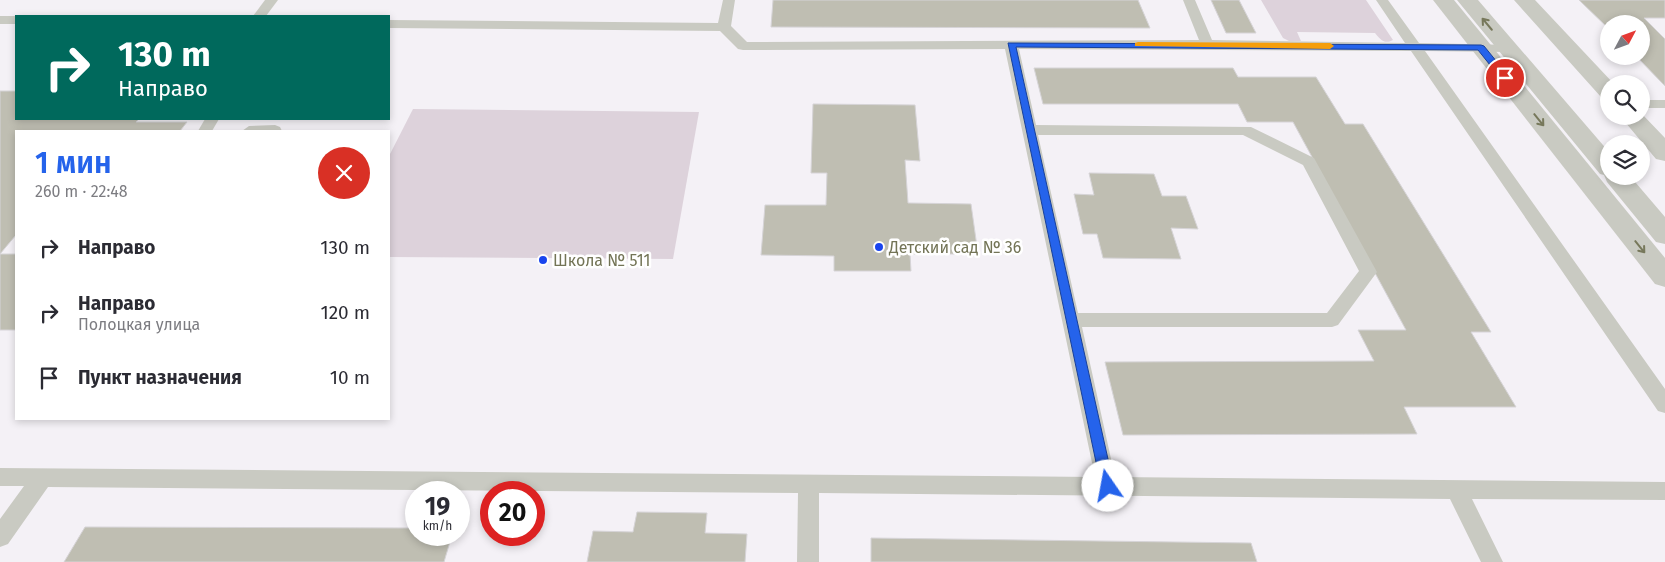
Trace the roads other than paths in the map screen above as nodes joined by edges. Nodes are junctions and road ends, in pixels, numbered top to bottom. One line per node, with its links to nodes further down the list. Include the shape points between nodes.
1 (272, 0): 8 (lane)
2 (729, 0): 12 (lane)
3 (1189, 0): 13 (lane)
4 (1382, 0): 15 (lane)
5 (1443, 0): 16 (street)
6 (1467, 0): 17 (street, one-way to 6)
7 (1524, 0): 18 (street)
8 (260, 15)
9 (0, 20): 10 (lane)
10 (15, 20)
11 (390, 24): 12 (lane)
12 (724, 27): 14 (lane, via 743,46)
13 (1207, 44): 14 (lane); 15 (lane)
14 (1011, 45): 22 (lane)
15 (1416, 47): 16 (lane); 29 (lane)
16 (1481, 48): 17 (lane); 27 (street, one-way to 27)
17 (1507, 48): 24 (street)
18 (1600, 82)
19 (1650, 104): 20 (lane)
20 (1665, 104)
21 (1640, 125): 23 (street)
22 (1029, 130): 28 (lane); 28 (lane, via 1246,130 1309,162 1368,272 1332,320)
23 (1665, 152)
24 (1600, 157)
25 (1623, 185): 26 (street)
26 (1665, 235)
27 (1665, 277)
28 (1071, 320): 33 (lane)
29 (1665, 405)
30 (0, 478): 31 (lane)
31 (42, 478): 32 (lane); 36 (lane)
32 (809, 484): 33 (lane); 37 (lane)
33 (1108, 486): 34 (lane)
34 (1456, 489): 35 (lane); 38 (lane)
35 (1665, 491)
36 (0, 537)
37 (808, 562)
38 (1492, 562)

